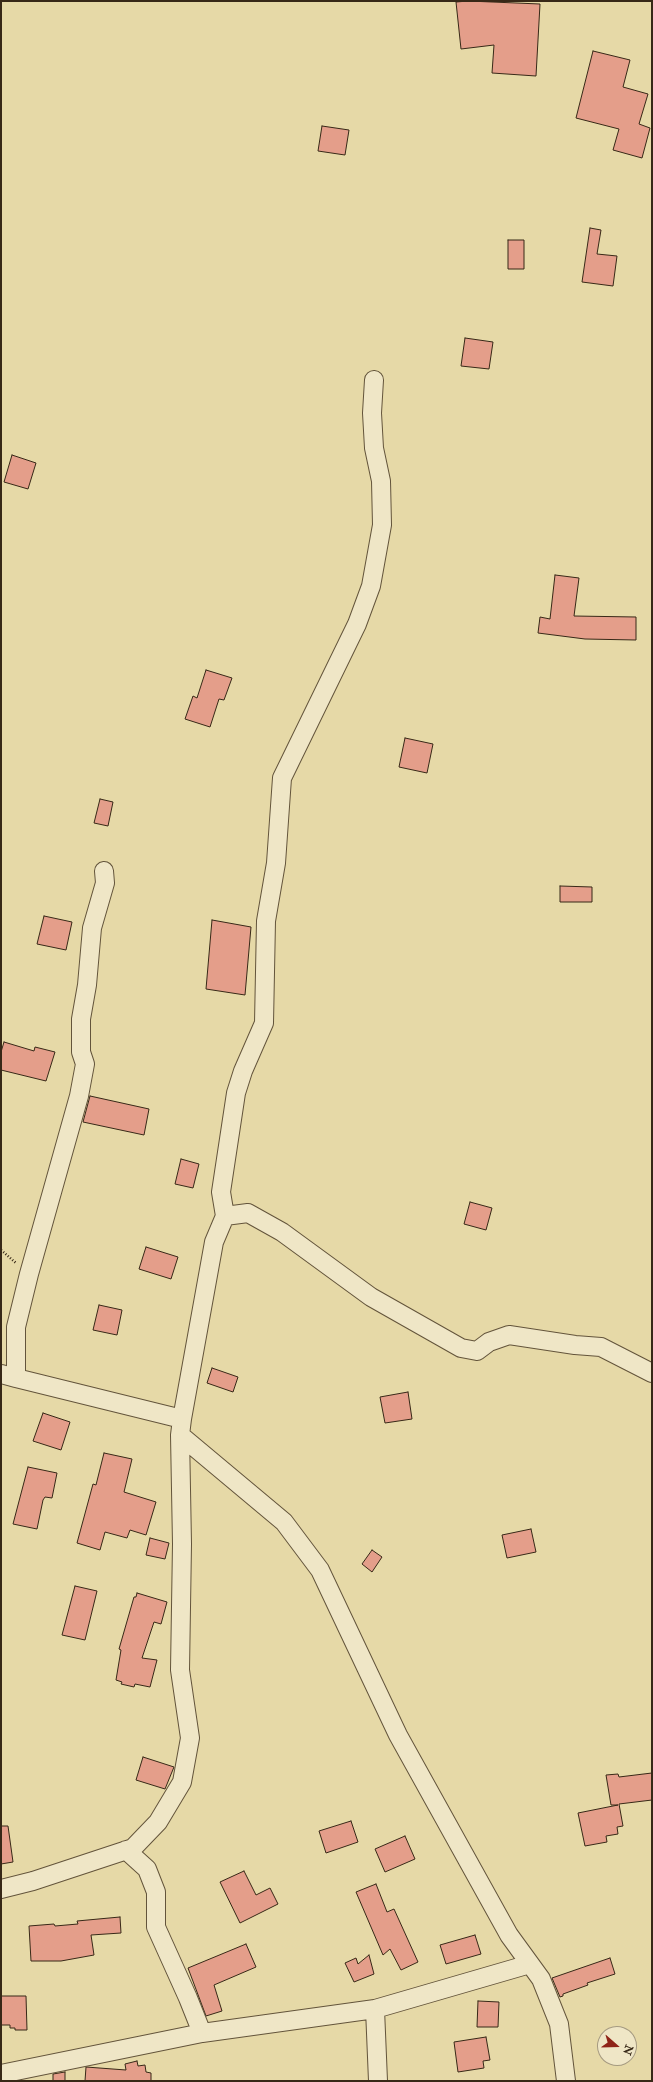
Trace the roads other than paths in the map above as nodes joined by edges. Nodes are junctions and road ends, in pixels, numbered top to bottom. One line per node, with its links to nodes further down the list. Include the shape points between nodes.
1 (374, 380): 3 (street, via 372,413 374,448 382,481 382,525 371,586 357,624 282,778 276,863 266,921 264,1024 243,1071 236,1094 221,1192)
2 (104, 870): 5 (street, via 105,883 92,928 88,984 81,1019 81,1052 85,1064 73,1119 29,1274 16,1327)
3 (225, 1216): 4 (street, via 248,1213 282,1232 371,1297 461,1348 477,1351 489,1342 509,1335 601,1347); 6 (street, via 214,1242)
4 (652, 1373)
5 (8, 1376): 6 (street)
6 (181, 1427): 7 (street, via 180,1670 190,1738 182,1782 158,1822 133,1848); 9 (street, via 284,1522 320,1570 398,1735 509,1935)
7 (126, 1850): 8 (street); 11 (street, via 147,1869 156,1892 156,1927)
8 (1, 1889)
9 (530, 1964): 10 (street); 14 (street, via 541,1979 560,2024)
10 (375, 2009): 11 (street); 13 (street)
11 (202, 2033): 12 (street)
12 (1, 2074)
13 (378, 2081)
14 (566, 2081)

